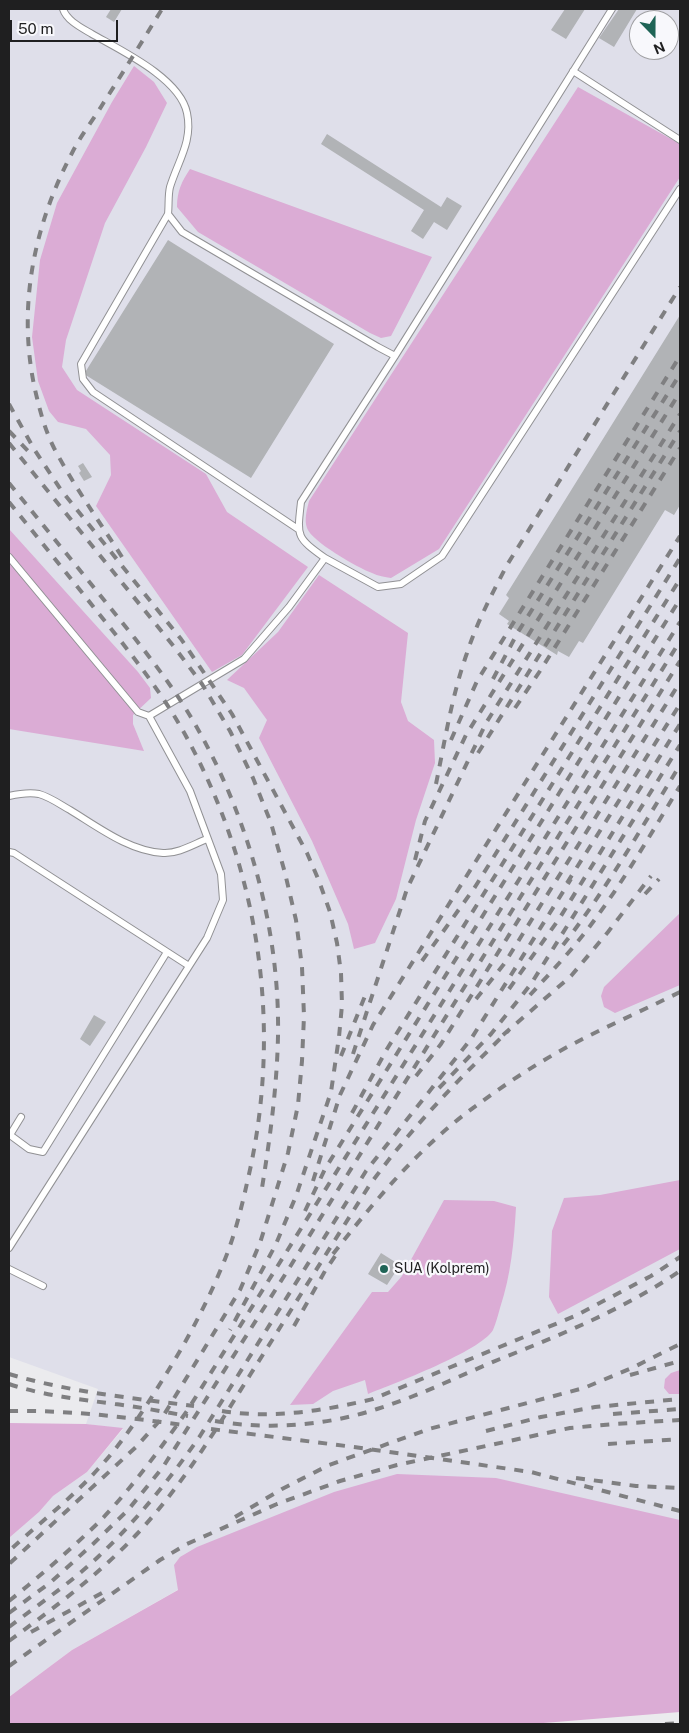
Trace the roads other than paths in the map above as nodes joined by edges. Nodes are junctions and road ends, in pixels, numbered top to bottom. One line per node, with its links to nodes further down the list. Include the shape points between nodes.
1 (63, 9): 6 (lane, via 75,24 146,65 176,91 187,112 188,141 170,188)
2 (612, 9): 3 (lane)
3 (573, 71): 4 (lane); 7 (lane)
4 (680, 140)
5 (680, 189): 10 (lane, via 442,556 401,584 378,587)
6 (168, 214): 7 (lane, via 182,232); 8 (lane, via 81,364 83,379 93,392)
7 (395, 356): 8 (lane, via 301,502)
8 (298, 529): 10 (lane, via 304,543)
9 (9, 557): 11 (lane, via 138,712)
10 (324, 558): 11 (lane, via 289,608 244,660)
11 (149, 716): 13 (lane, via 190,791)
12 (9, 796): 13 (lane, via 40,794 120,840 165,854)
13 (207, 839): 16 (lane, via 221,874 223,900 207,938)
14 (9, 852): 15 (lane)
15 (167, 952): 16 (lane); 17 (lane, via 44,1152 29,1149 10,1135)
16 (189, 966): 18 (lane)
17 (21, 1117)
18 (9, 1248)
19 (9, 1269): 20 (lane)
20 (43, 1286)

